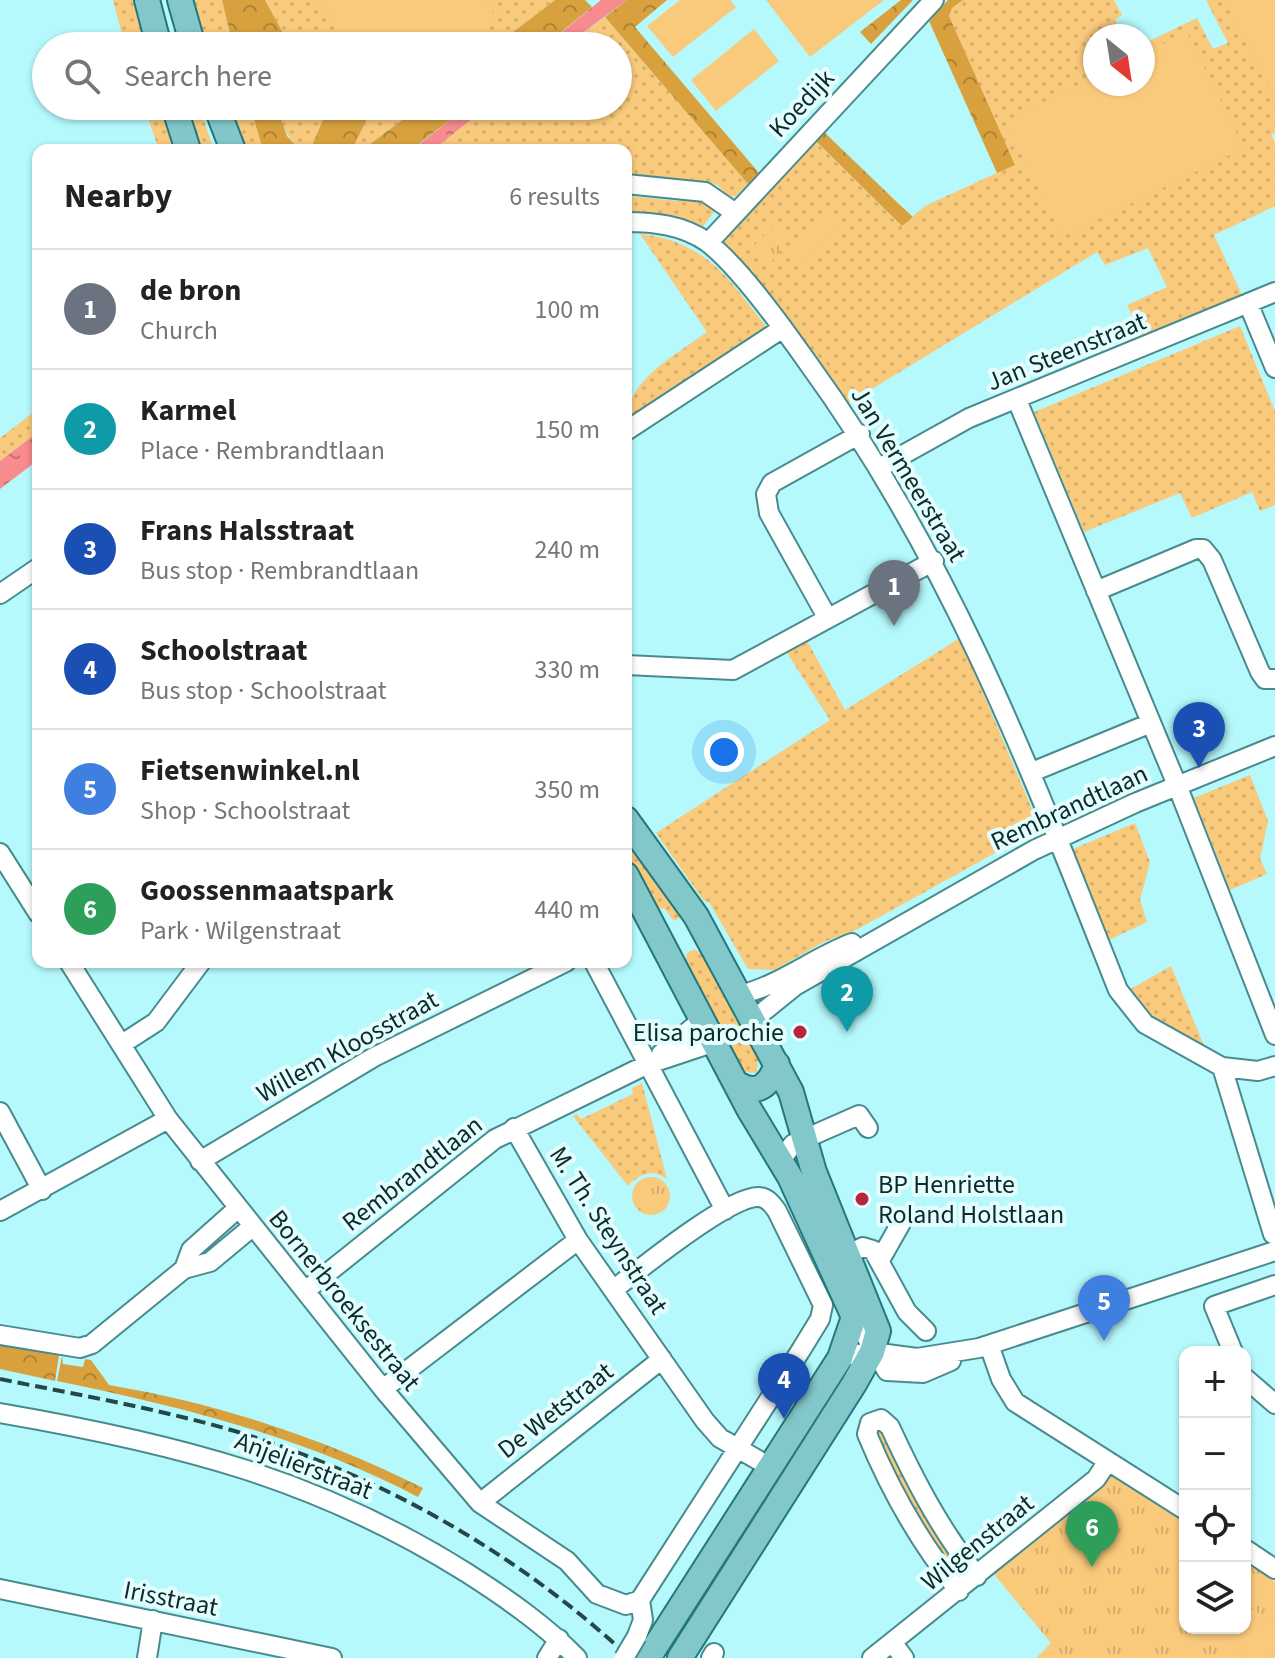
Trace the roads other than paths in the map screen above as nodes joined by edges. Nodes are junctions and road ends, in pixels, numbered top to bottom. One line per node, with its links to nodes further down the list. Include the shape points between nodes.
1 (147, 0): 4 (main road)
2 (180, 0): 5 (main road)
3 (934, 0): 11 (street, Koedijk)
4 (155, 32)
5 (189, 32)
6 (178, 120): 8 (main road)
7 (221, 120): 9 (main road)
8 (186, 144)
9 (231, 144)
10 (632, 185): 11 (street, via 705,192)
11 (734, 212): 13 (street, Koedijk)
12 (632, 222): 13 (street, Jan Vermeerstraat, via 663,224)
13 (708, 243): 16 (street, Jan Vermeerstraat)
14 (1275, 292): 15 (street, Jan Steenstraat)
15 (1248, 303): 17 (street); 18 (street, Jan Steenstraat)
16 (783, 328): 19 (street); 20 (street, Jan Vermeerstraat)
17 (1275, 368)
18 (1017, 400): 21 (street, Jan Steenstraat, via 969,418); 24 (street)
19 (632, 427)
20 (860, 434): 21 (street, Jan Vermeerstraat); 26 (street, via 772,483 766,494 769,513)
21 (881, 467): 22 (street, Jan Vermeerstraat)
22 (934, 561): 26 (street); 31 (street, Jan Vermeerstraat)
23 (32, 578): 25 (street)
24 (1096, 591): 28 (street, via 1203,549 1260,672 1265,679); 29 (street)
25 (0, 594)
26 (827, 617): 27 (street, via 733,670)
27 (632, 665)
28 (1275, 679)
29 (1151, 723): 31 (street); 32 (street)
30 (1275, 746): 32 (street, Rembrandtlaan)
31 (1032, 772): 34 (street, Jan Vermeerstraat)
32 (1177, 785): 34 (street, Rembrandtlaan); 48 (street)
33 (632, 827): 39 (main road)
34 (1057, 838): 38 (street, Rembrandtlaan); 54 (street, Jan Vermeerstraat, via 1118,990 1131,1010 1145,1024)
35 (0, 853): 37 (street)
36 (632, 886): 40 (main road)
37 (32, 904)
38 (892, 928): 45 (street, Rembrandtlaan); 47 (street, Rembrandtlaan, via 795,986)
39 (710, 941): 40 (main road, via 684,936); 45 (main road)
40 (670, 954): 46 (main road)
41 (73, 968): 50 (street, Bornerbroeksestraat)
42 (196, 968): 50 (street, via 156,1022)
43 (554, 968): 62 (street, Willem Kloosstraat, via 374,1057)
44 (597, 968): 52 (street)
45 (740, 995): 47 (main road)
46 (703, 1019): 49 (main road); 52 (street, Rembrandtlaan)
47 (753, 1020): 51 (main road)
48 (1275, 1035)
49 (715, 1042): 52 (street, Rembrandtlaan); 55 (main road)
50 (122, 1044): 57 (street, Bornerbroeksestraat)
51 (777, 1064): 55 (main road, via 770,1081 759,1089); 60 (main road)
52 (646, 1065): 58 (street, Rembrandtlaan); 65 (street)
53 (1275, 1066): 54 (street, via 1258,1071)
54 (1222, 1067): 70 (street)
55 (736, 1083): 61 (main road)
56 (0, 1112): 63 (street)
57 (168, 1119): 62 (street, Bornerbroeksestraat); 63 (street)
58 (514, 1128): 69 (street, M. Th. Steynstraat); 76 (street, Rembrandtlaan, via 482,1146)
59 (868, 1128): 60 (street, via 859,1115)
60 (804, 1139): 61 (street, via 787,1149); 71 (main road)
61 (781, 1160): 71 (main road)
62 (200, 1161): 64 (street, Bornerbroeksestraat)
63 (42, 1190): 66 (street)
64 (237, 1209): 68 (street, Bornerbroeksestraat); 73 (street, via 191,1250)
65 (725, 1210): 75 (street); 89 (street, via 765,1198 777,1211 823,1309)
66 (0, 1211)
67 (901, 1223): 72 (street)
68 (252, 1227): 73 (street, via 210,1262); 76 (street, Bornerbroeksestraat)
69 (578, 1240): 75 (street, M. Th. Steynstraat); 86 (street)
70 (1274, 1243): 80 (street)
71 (840, 1258): 72 (street, via 863,1247); 77 (main road); 82 (main road, via 877,1323)
72 (880, 1260): 78 (street, via 907,1312)
73 (184, 1269): 79 (street, via 92,1344 80,1348)
74 (1275, 1285): 81 (street, via 1214,1306)
75 (613, 1290): 84 (street, M. Th. Steynstraat)
76 (305, 1291): 86 (street, Bornerbroeksestraat)
77 (854, 1317): 82 (street); 83 (main road)
78 (926, 1331)
79 (0, 1335)
80 (984, 1346): 82 (street, via 917,1358); 90 (street, via 1015,1402)
81 (1231, 1346)
82 (872, 1352): 83 (street); 109 (main road)
83 (841, 1356): 91 (main road)
84 (662, 1359): 89 (street, M. Th. Steynstraat, via 712,1430); 92 (street, De Wetstraat)
85 (1251, 1383): 87 (street)
86 (383, 1389): 92 (street, Bornerbroeksestraat)
87 (1275, 1404)
88 (0, 1413): 101 (street, Anjelierstraat, via 183,1449 324,1498 442,1558)
89 (738, 1449): 91 (street, M. Th. Steynstraat); 99 (street)
90 (1108, 1461): 93 (street); 96 (street, Wilgenstraat, via 1096,1479)
91 (770, 1467): 103 (main road)
92 (480, 1503): 99 (street, Bornerbroeksestraat, via 567,1561 597,1594 626,1605)
93 (1179, 1506)
94 (1251, 1553): 95 (street)
95 (1275, 1569)
96 (977, 1576): 98 (street, Wilgenstraat); 98 (street, via 943,1534 890,1427 881,1419 870,1423 867,1434 901,1511)
97 (0, 1589): 100 (street, Irisstraat)
98 (959, 1591): 102 (street, Wilgenstraat)
99 (640, 1600): 103 (street)
100 (153, 1620): 104 (street); 105 (street, Irisstraat)
101 (559, 1639): 106 (street); 107 (street, Anjelierstraat)
102 (892, 1642): 110 (street, Wilgenstraat); 111 (street)
103 (646, 1648): 108 (street, bridge)
104 (147, 1658)
105 (332, 1658)
106 (547, 1658)
107 (577, 1658)
108 (624, 1658)
109 (680, 1658)
110 (872, 1658)
111 (904, 1658)

